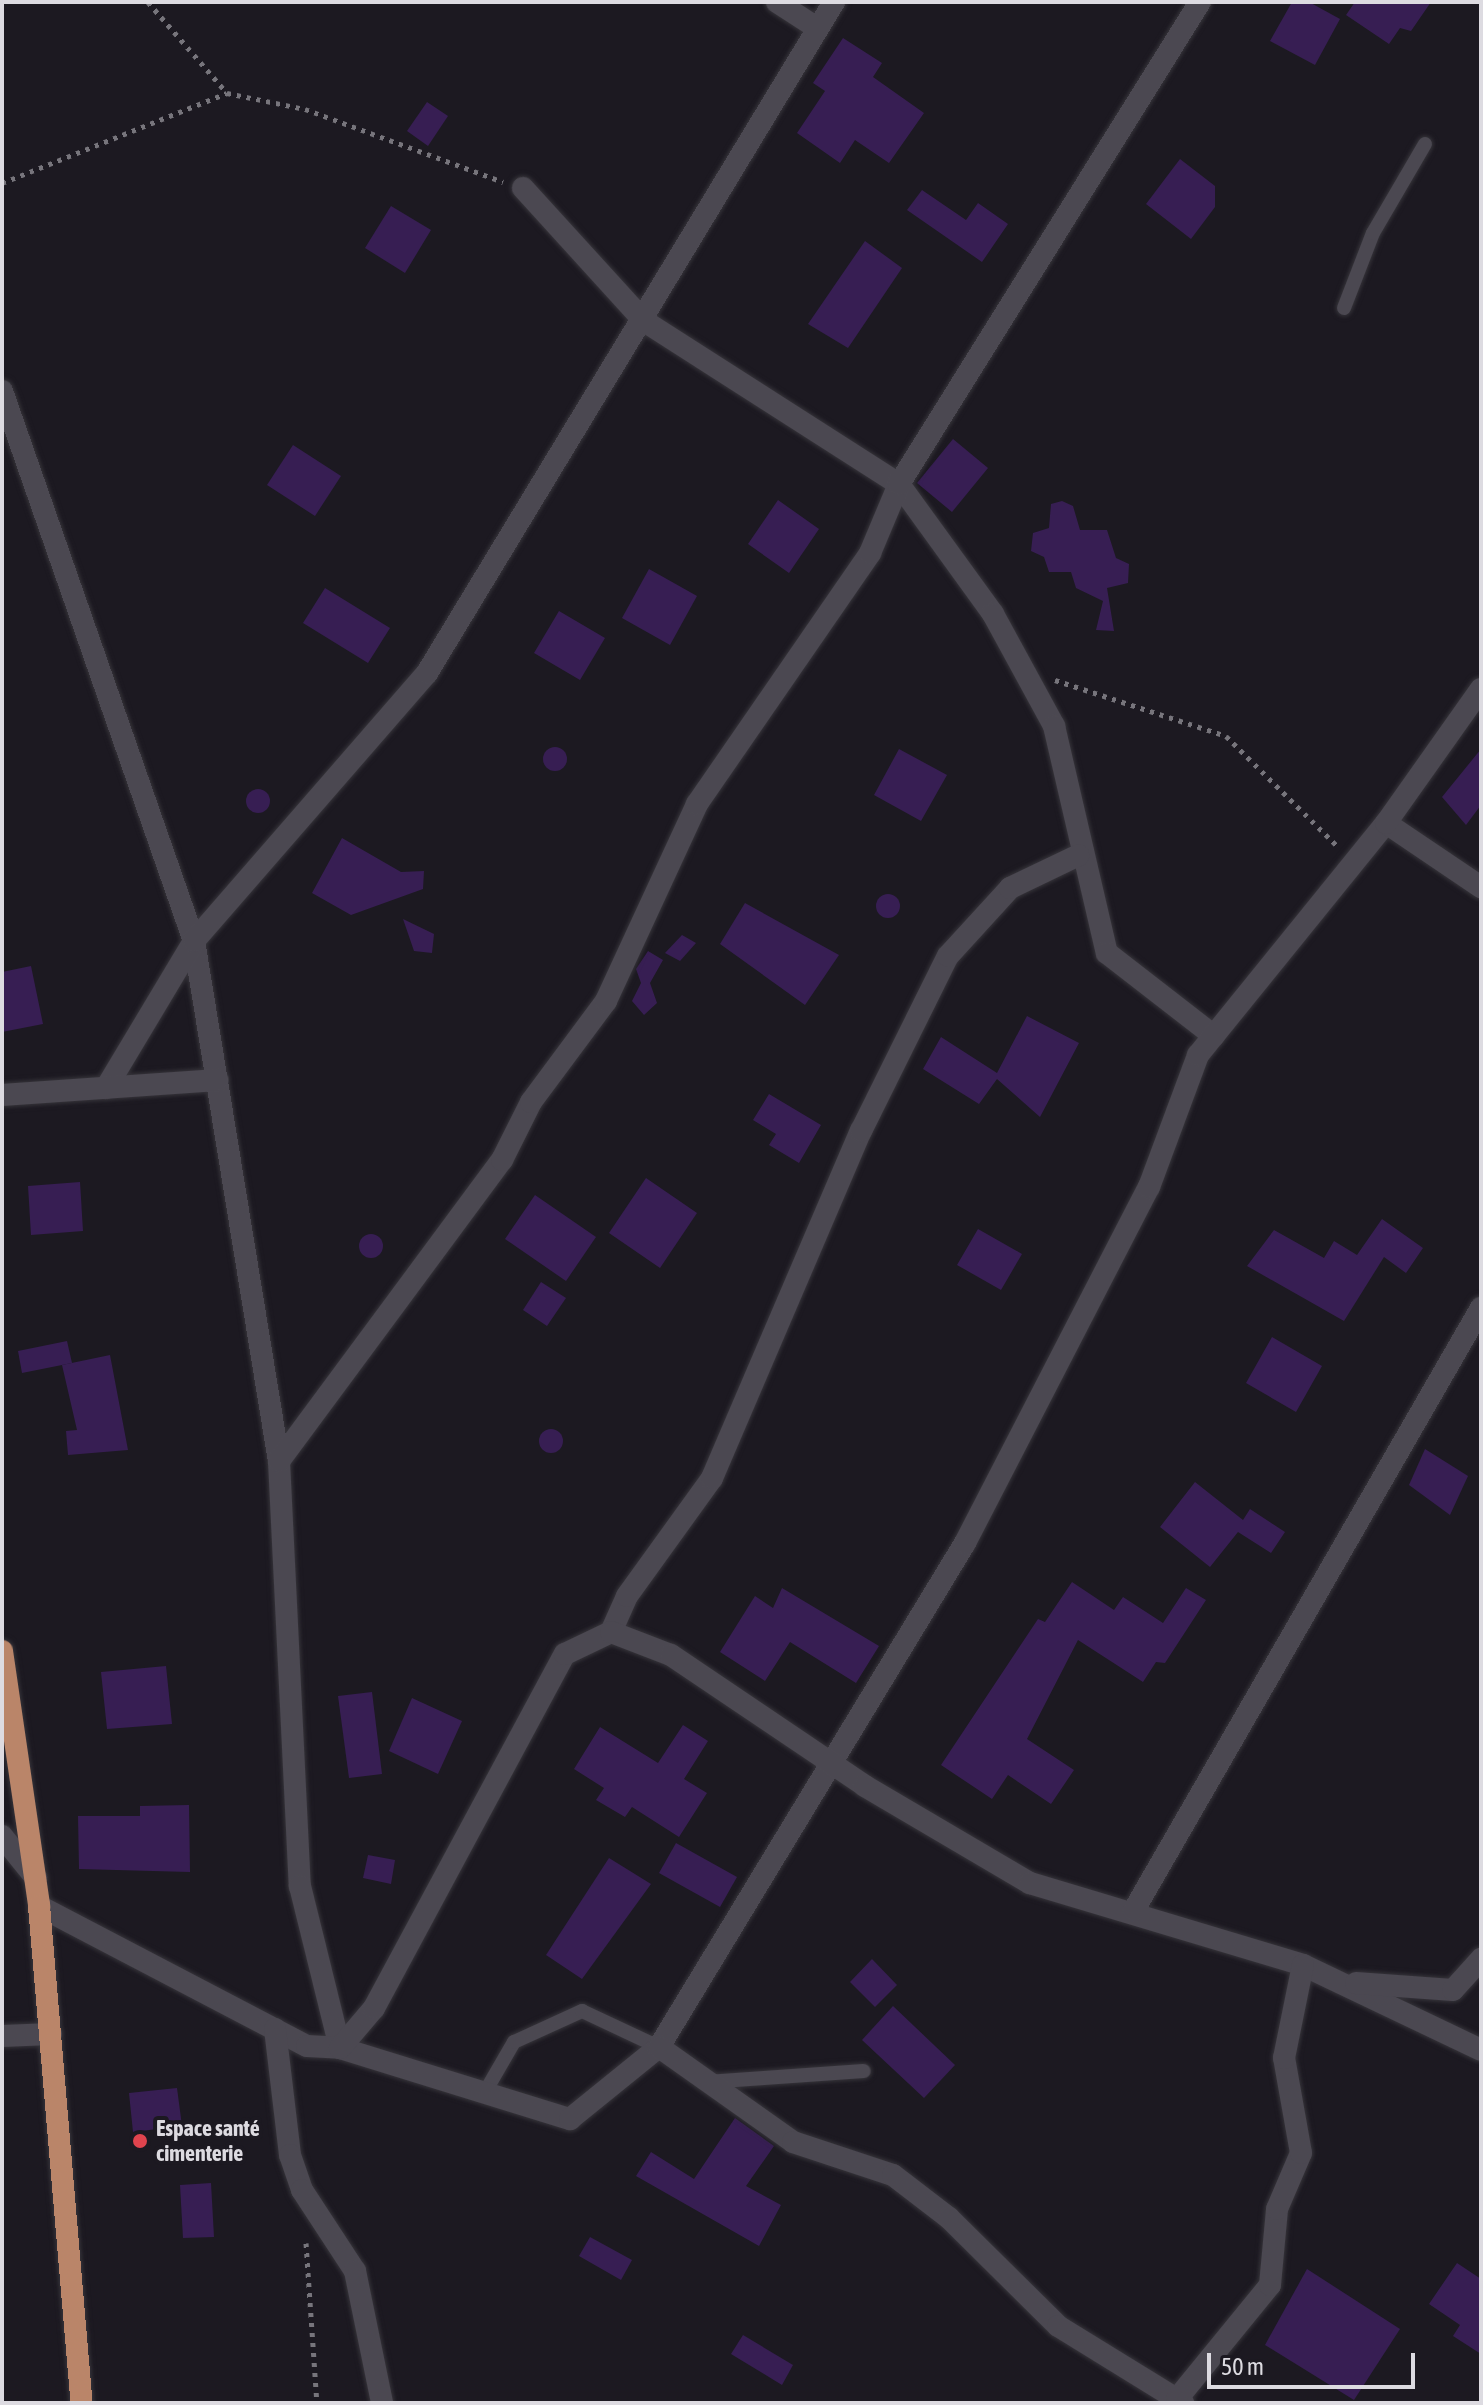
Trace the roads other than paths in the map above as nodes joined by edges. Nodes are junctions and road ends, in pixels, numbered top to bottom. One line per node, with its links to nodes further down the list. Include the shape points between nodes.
1 (777, 2): 4 (street)
2 (834, 2): 4 (street)
3 (1200, 2): 10 (street)
4 (817, 28): 8 (street)
5 (1425, 144): 7 (lane, via 1373,233)
6 (523, 188): 8 (street)
7 (1344, 308)
8 (644, 321): 10 (street); 15 (street, via 427,673)
9 (2, 391): 15 (street)
10 (899, 484): 13 (street, via 993,614 1054,726); 21 (street, via 870,553 697,804 606,1001 531,1102 502,1160)
11 (1481, 689): 12 (street)
12 (1386, 823): 14 (street); 16 (street)
13 (1079, 855): 16 (street, via 1107,953); 22 (street, via 1010,888 948,956 861,1131 712,1478 627,1596)
14 (1481, 887)
15 (194, 941): 17 (street); 18 (street)
16 (1214, 1036): 24 (street, via 1198,1055 1149,1187 965,1543)
17 (217, 1080): 18 (street); 21 (street)
18 (106, 1088): 19 (street)
19 (2, 1095)
20 (1481, 1308): 28 (street)
21 (279, 1461): 36 (street, via 300,1886)
22 (611, 1632): 24 (street, via 671,1655); 36 (street, via 565,1654 374,2008)
23 (2, 1651): 26 (highway)
24 (832, 1762): 28 (street, via 1030,1883 1086,1903); 35 (street)
25 (2, 1836): 26 (street)
26 (36, 1878): 27 (highway)
27 (39, 1906): 32 (street); 33 (highway)
28 (1134, 1910): 30 (street)
29 (1481, 1959): 31 (street, via 1453,1990)
30 (1303, 1965): 31 (street); 41 (street, via 1284,2058 1301,2153 1277,2209 1270,2285)
31 (1338, 1982): 37 (street)
32 (275, 2029): 36 (street, via 307,2046); 43 (street, via 290,2155 302,2190 355,2271)
33 (51, 2034): 34 (street); 42 (highway)
34 (2, 2036)
35 (659, 2047): 39 (street); 40 (street, via 570,2119); 40 (lane, via 582,2011 514,2042)
36 (340, 2048): 40 (street)
37 (1481, 2050)
38 (864, 2071): 39 (lane)
39 (707, 2082): 41 (street, via 793,2142 893,2175 949,2218 1058,2326)
40 (485, 2092)
41 (1180, 2401)
42 (82, 2403)
43 (382, 2403)

